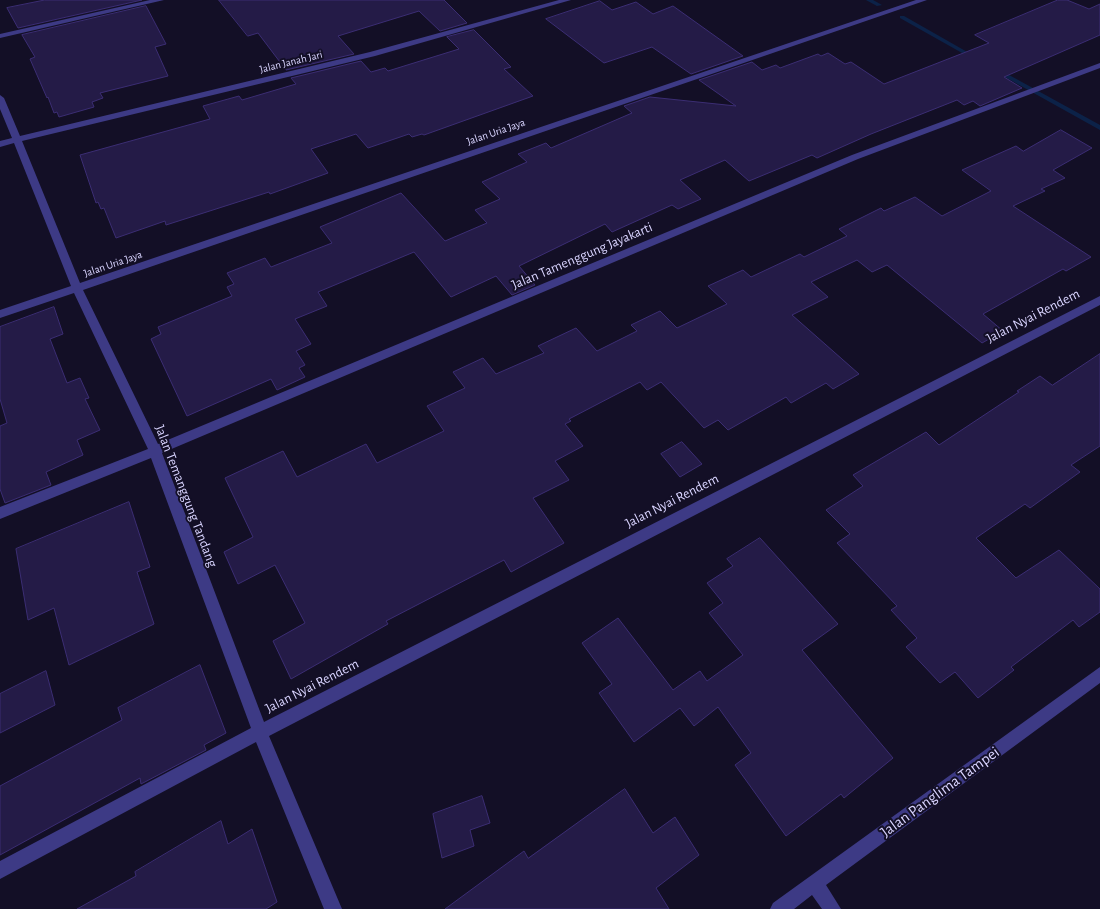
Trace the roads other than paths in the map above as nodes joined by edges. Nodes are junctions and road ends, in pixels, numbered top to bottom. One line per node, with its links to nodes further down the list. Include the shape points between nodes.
1 (160, 0): 4 (street)
2 (567, 0): 7 (street, Jalan Janah Jari, via 372,54)
3 (924, 0): 9 (street, Jalan Uria Jaya)
4 (0, 36)
5 (1100, 65): 12 (street, Jalan Tamenggung Jayakarti, via 855,157)
6 (0, 98): 7 (street, Jalan Temanggung Tandang)
7 (19, 140): 8 (street, Jalan Janah Jari); 9 (street, Jalan Temanggung Tandang)
8 (0, 144)
9 (77, 288): 11 (street, Jalan Uria Jaya); 12 (street, Jalan Temanggung Tandang)
10 (1100, 300): 15 (street, Jalan Nyai Rendem)
11 (0, 314)
12 (155, 451): 13 (street, Jalan Tamenggung Jayakarti); 15 (street, Jalan Temanggung Tandang)
13 (0, 513)
14 (1100, 674): 17 (street, Jalan Panglima Tampei)
15 (260, 732): 16 (street, Jalan Nyai Rendem); 18 (street, Jalan Temanggung Tandang)
16 (0, 870)
17 (815, 884): 19 (street, Jalan Panglima Tampei); 20 (street)
18 (333, 909)
19 (779, 909)
20 (832, 909)

